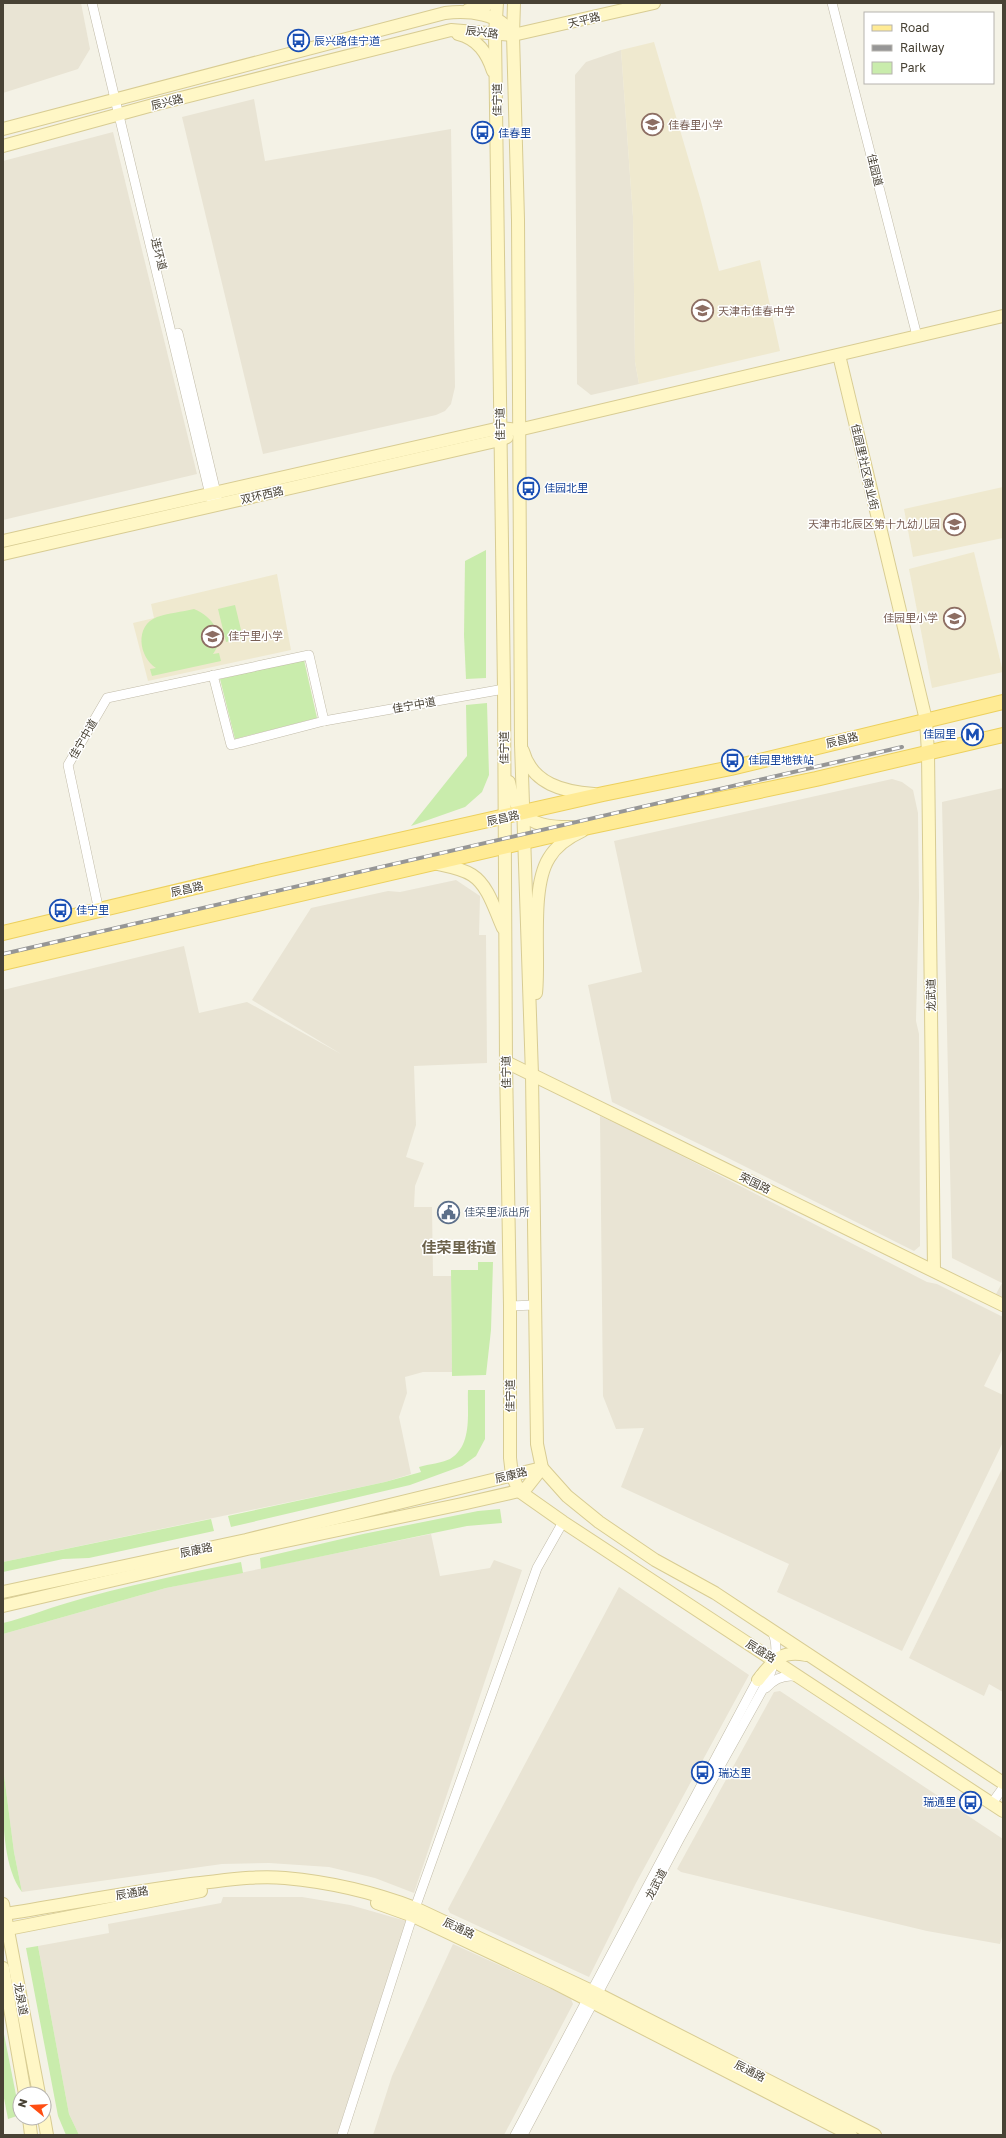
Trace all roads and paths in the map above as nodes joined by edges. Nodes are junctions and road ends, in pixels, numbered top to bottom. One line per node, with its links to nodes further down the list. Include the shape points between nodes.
1 (92, 3): 14 (street)
2 (97, 3): 14 (street, 连环道)
3 (490, 3): 8 (street, via 487,6)
4 (497, 3): 9 (street, 佳宁道)
5 (514, 3): 12 (street, 佳宁道)
6 (654, 3): 12 (street, 天平路, via 527,32)
7 (832, 3): 19 (street, 佳园道)
8 (469, 8): 9 (street, 辰兴路); 11 (street); 14 (street, 辰兴路)
9 (495, 27): 11 (street, 辰兴路); 12 (street, 辰兴路); 13 (street, 佳宁道)
10 (443, 32): 11 (street, 辰兴路); 13 (street, via 467,37 479,44 487,55); 15 (street, 辰兴路)
11 (472, 32)
12 (512, 32): 21 (street, 佳宁道, via 518,220)
13 (497, 84): 22 (street, 佳宁道)
14 (119, 99): 15 (street, 连环道); 16 (street, 辰兴路)
15 (122, 114): 17 (street, 辰兴路); 23 (street, 连环道)
16 (3, 129)
17 (3, 146)
18 (1003, 316): 19 (street)
19 (917, 336): 20 (street)
20 (839, 354): 21 (street); 30 (street, 佳园里社区商业街)
21 (518, 430): 22 (street); 33 (street, 佳宁道)
22 (500, 434): 23 (street); 24 (street, 双环西路); 28 (street, 佳宁道)
23 (213, 492): 24 (street, 连环道); 25 (street)
24 (216, 505): 26 (street, 双环西路)
25 (3, 541)
26 (3, 554)
27 (213, 675): 31 (street, 佳宁中道, via 309,655); 31 (street, 佳宁中道, via 231,745); 43 (street, 佳宁中道, via 107,698 68,765)
28 (504, 689): 31 (street, 佳宁中道); 35 (street, 佳宁道)
29 (1003, 702): 30 (main road, 辰昌路)
30 (926, 720): 34 (street, 龙武道); 36 (main road, 辰昌路, via 731,768)
31 (324, 721)
32 (1003, 735): 34 (main road)
33 (521, 744): 36 (street, via 527,761 542,780 570,791); 37 (street, 佳宁道)
34 (928, 753): 39 (main road); 50 (street, 龙武道)
35 (504, 758): 37 (street, via 511,794); 38 (street, 佳宁道)
36 (603, 794): 37 (main road, 辰昌路)
37 (522, 814): 38 (main road, 辰昌路); 39 (street, via 544,826); 40 (street, 佳宁道)
38 (504, 818): 41 (street, 佳宁道); 43 (main road, 辰昌路, via 271,869)
39 (589, 827): 40 (main road); 47 (street, via 559,847 548,859 544,869 539,898 537,985)
40 (524, 842): 41 (main road); 47 (street, 佳宁道)
41 (504, 846): 42 (main road); 44 (street, 佳宁道)
42 (432, 863): 44 (street, via 465,872 476,878 490,898); 46 (main road)
43 (98, 911): 45 (main road, 辰昌路)
44 (505, 932): 48 (street, 佳宁道)
45 (3, 933)
46 (3, 963)
47 (530, 1026): 49 (street, 佳宁道)
48 (506, 1062): 49 (street, 荣国路); 53 (street, 佳宁道)
49 (532, 1075): 50 (street, 荣国路); 51 (street, 佳宁道)
50 (934, 1270): 52 (street, 荣国路)
51 (535, 1305): 53 (street); 54 (street, 佳宁道, via 537,1444)
52 (1003, 1305)
53 (510, 1306): 55 (street, 佳宁道)
54 (542, 1468): 55 (street, 辰康路); 56 (street, 辰康路, via 527,1487); 60 (street, 辰盛路, via 567,1496 599,1522 655,1560 715,1593)
55 (512, 1475): 56 (street, 佳宁道); 58 (street, 辰康路, via 246,1540)
56 (519, 1490): 57 (street, 辰盛路); 59 (street, 辰康路, via 233,1552)
57 (563, 1522): 62 (street, 辰盛路); 71 (street, via 537,1568)
58 (3, 1592)
59 (3, 1606)
60 (772, 1631): 61 (street, 辰盛路); 62 (street, 龙武道, via 775,1638)
61 (809, 1655): 62 (street, via 792,1653); 66 (street, 辰盛路)
62 (772, 1658): 63 (street, 辰盛路); 64 (street); 65 (street, 龙武道)
63 (804, 1679): 65 (street, via 789,1676 778,1678); 68 (street, 辰盛路)
64 (758, 1680): 74 (street)
65 (762, 1692): 74 (street, 龙武道)
66 (1003, 1783)
67 (1003, 1788): 68 (street)
68 (992, 1803): 69 (street, 辰盛路)
69 (1003, 1811)
70 (4, 1909): 71 (street, 辰通路, via 242,1878 270,1877 354,1888 384,1896); 72 (street, 龙泉道)
71 (414, 1912): 72 (street, 辰通路, via 330,1891 250,1885 174,1895); 74 (street, 辰通路); 77 (street)
72 (8, 1929): 76 (street, 龙泉道)
73 (3, 1968): 75 (street, 龙泉道)
74 (592, 1997): 78 (street); 79 (street, 龙武道); 80 (street, 辰通路); 81 (street, 辰通路)
75 (24, 2086)
76 (37, 2086)
77 (342, 2135)
78 (515, 2135)
79 (523, 2135)
80 (850, 2135)
81 (875, 2135)

